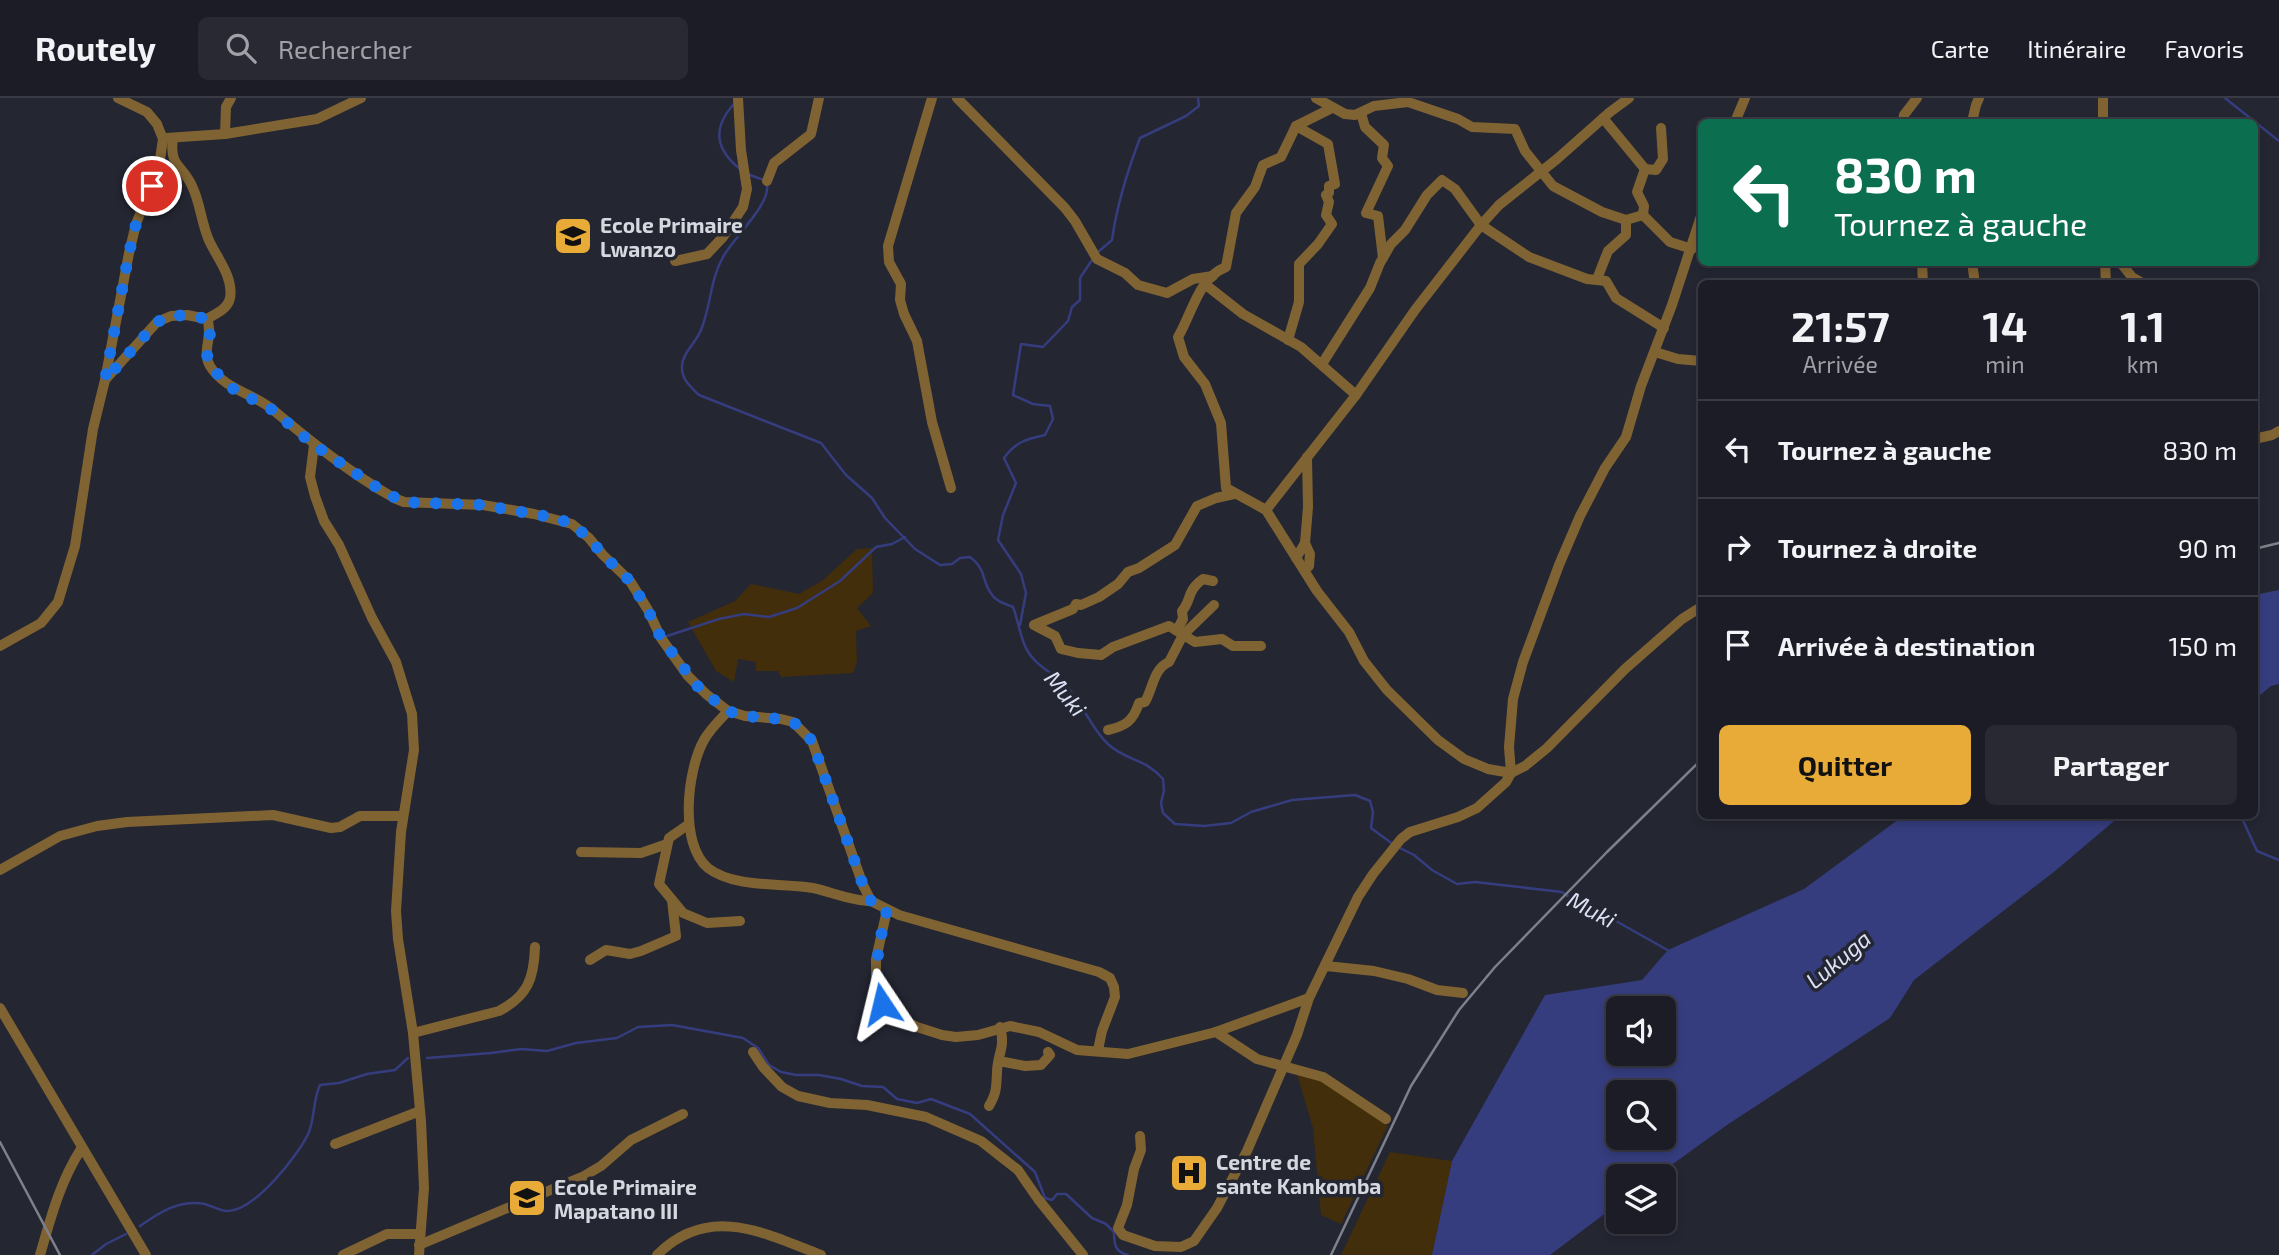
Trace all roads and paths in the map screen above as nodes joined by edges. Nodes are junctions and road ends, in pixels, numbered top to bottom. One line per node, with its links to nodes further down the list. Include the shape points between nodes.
1 (118, 98): 16 (street)
2 (147, 98): 16 (street)
3 (231, 98): 25 (street)
4 (361, 98): 25 (street, via 317,119)
5 (738, 98): 36 (street, via 747,189 743,208 707,254)
6 (819, 98): 29 (street, via 811,134 774,163)
7 (932, 98): 53 (street, via 888,246 889,262 901,284 900,300 917,341 932,422)
8 (957, 98): 39 (street, via 1065,208 1097,259 1138,285 1164,293 1193,279)
9 (1316, 98): 15 (street)
10 (1629, 98): 18 (street)
11 (1745, 98): 19 (street)
12 (1917, 98): 20 (street)
13 (2103, 98): 22 (street)
14 (1976, 100): 21 (street)
15 (1332, 108): 17 (street, via 1345,114); 23 (street)
16 (147, 112): 26 (street)
17 (1361, 113): 28 (street, via 1374,106 1408,102 1472,127 1515,129); 35 (street, via 1365,127 1384,145 1382,158 1388,166 1366,213 1378,216)
18 (1603, 118): 27 (street); 28 (street)
19 (1737, 119)
20 (1903, 119)
21 (1973, 119)
22 (2103, 119)
23 (1296, 126): 39 (street, via 1281,157 1263,165 1255,187 1236,213 1226,267); 43 (street, via 1328,144 1335,184 1326,195 1326,215 1332,224 1299,264 1299,302)
24 (1661, 128): 27 (street, via 1663,159 1656,170)
25 (225, 134): 26 (street)
26 (168, 138): 41 (street, via 172,156 192,184 208,239 226,272 230,298 226,307); 47 (street, via 131,243)
27 (1645, 169): 30 (street, via 1637,192)
28 (1540, 172): 31 (street, via 1571,197); 32 (street)
29 (766, 181)
30 (1643, 215): 31 (street); 34 (street, via 1670,242)
31 (1626, 220): 38 (street, via 1626,235 1608,251)
32 (1481, 225): 35 (street, via 1455,189 1441,180); 38 (street, via 1529,257); 48 (street)
33 (1698, 227): 34 (street)
34 (1692, 249): 42 (street)
35 (1383, 258): 46 (street, via 1370,288)
36 (675, 261)
37 (2123, 266): 40 (street)
38 (1597, 279): 42 (street, via 1606,281 1616,298)
39 (1209, 280): 43 (street, via 1243,314); 54 (street, via 1193,303 1178,341 1205,384 1221,423 1223,481)
40 (2137, 280)
41 (207, 319): 47 (street, via 187,315 157,322); 51 (street, via 211,367 230,387 271,409)
42 (1664, 328): 44 (street)
43 (1289, 340): 46 (street)
44 (1655, 352): 45 (street); 67 (street, via 1626,438 1580,516 1523,662 1513,699)
45 (1698, 360)
46 (1322, 364): 48 (street)
47 (105, 380): 63 (street, via 75,546 58,602 41,623)
48 (1356, 395): 52 (street)
49 (2279, 431): 50 (street)
50 (2258, 438)
51 (314, 445): 65 (street, via 404,502 483,505 572,524 630,581 688,676); 68 (street, via 310,477 324,521 396,662 412,714 414,750)
52 (1307, 457): 55 (street); 56 (street)
53 (951, 488)
54 (1234, 494): 55 (street); 62 (street, via 1197,506 1175,545 1128,572 1100,597 1034,625 1055,636 1061,649 1101,655 1169,626)
55 (1266, 510): 57 (street)
56 (1305, 543): 57 (street); 58 (street, via 1310,554)
57 (1296, 558): 58 (street)
58 (1304, 570): 67 (street, via 1364,661 1412,716 1464,759)
59 (1213, 581): 62 (street, via 1203,579 1188,595)
60 (1214, 605): 62 (street)
61 (1698, 609): 67 (street, via 1625,669 1547,748)
62 (1180, 632): 64 (street, via 1195,642 1222,639 1233,646); 66 (street, via 1169,662 1150,685 1150,694 1139,703 1135,716 1125,727)
63 (0, 646)
64 (1261, 646)
65 (728, 711): 69 (street, via 698,752); 74 (street, via 793,722 812,741)
66 (1108, 730)
67 (1511, 773): 79 (street, via 1477,808 1401,839 1359,897)
68 (403, 816): 72 (street, via 359,816 340,828 273,815 107,825 60,836); 85 (street, via 396,911)
69 (689, 824): 70 (street); 74 (street, via 695,848 706,866 719,875)
70 (667, 844): 71 (street, via 641,853); 73 (street, via 659,884)
71 (581, 852)
72 (0, 870)
73 (672, 900): 76 (street, via 683,913 706,923); 78 (street, via 676,936 631,954 606,950)
74 (871, 901): 75 (street)
75 (887, 910): 83 (street, via 876,959 882,1004 901,1019 942,1035 978,1035); 86 (street, via 1110,978 1115,997)
76 (740, 921)
77 (535, 947): 85 (street, via 530,982 508,1007)
78 (590, 960)
79 (1326, 966): 80 (street, via 1374,971); 81 (street)
80 (1463, 993)
81 (1309, 998): 84 (street); 90 (street)
82 (0, 1007): 97 (street)
83 (1000, 1027): 86 (street, via 1039,1032 1077,1050); 89 (street, via 1004,1041)
84 (1216, 1032): 86 (street, via 1128,1054); 90 (street, via 1257,1059)
85 (413, 1033): 92 (street)
86 (1098, 1050)
87 (753, 1052): 104 (street, via 782,1087 799,1096 926,1117 981,1142 1018,1170)
88 (1048, 1052): 89 (street, via 1041,1065)
89 (999, 1060): 91 (street, via 998,1085)
90 (1284, 1064): 94 (street, via 1323,1077); 95 (street, via 1247,1152 1217,1208 1194,1241 1181,1247 1155,1246 1123,1236 1118,1228 1141,1150)
91 (989, 1106)
92 (420, 1111): 96 (street); 98 (street, via 424,1188)
93 (683, 1114): 98 (street, via 631,1140 584,1176)
94 (1386, 1119)
95 (1140, 1136)
96 (335, 1144)
97 (81, 1149): 99 (street, via 66,1172); 100 (street)
98 (419, 1245): 101 (street, via 387,1234)
99 (40, 1255)
100 (146, 1255)
101 (343, 1255)
102 (657, 1255): 103 (street, via 689,1232 710,1226 736,1226)
103 (821, 1255)
104 (1083, 1255)

